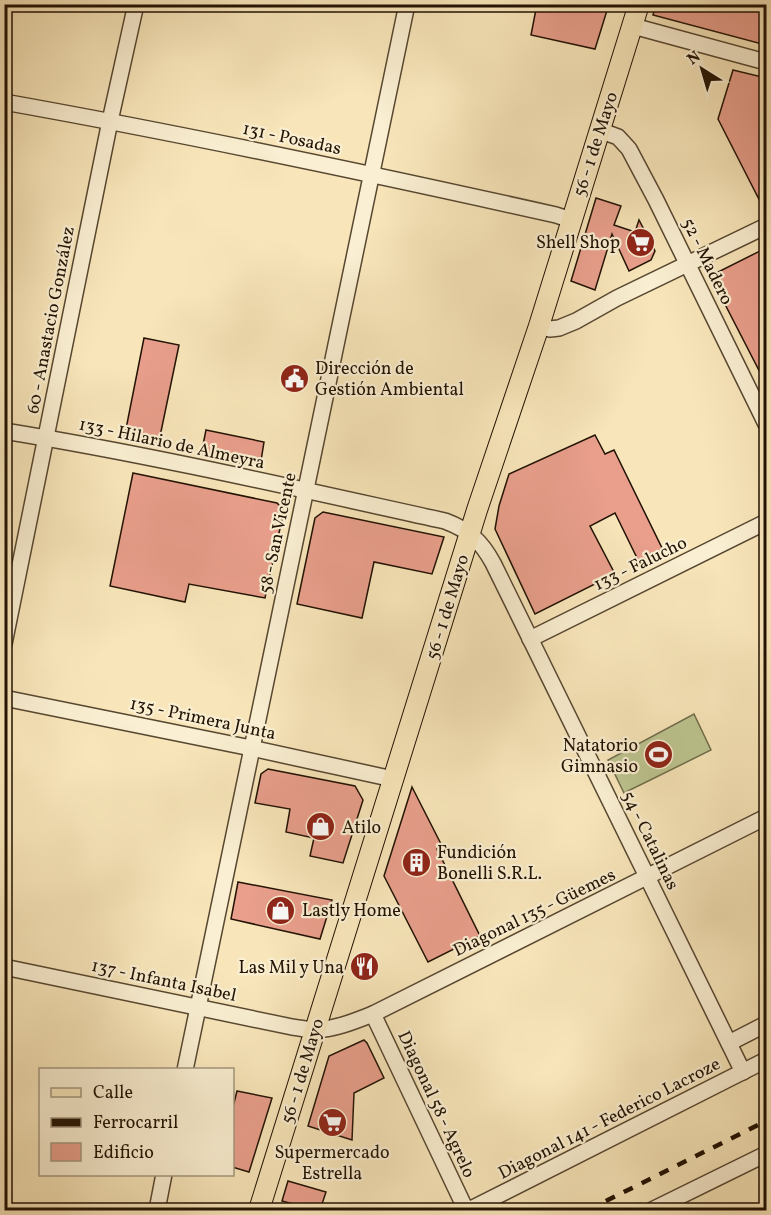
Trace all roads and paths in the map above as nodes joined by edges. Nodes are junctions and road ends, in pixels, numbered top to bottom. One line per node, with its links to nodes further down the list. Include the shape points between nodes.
1 (136, 4): 7 (street, 60 - Anastacio González)
2 (406, 4): 9 (street, 58 - San Vicente)
3 (639, 4): 4 (main road, 56 - 1 de Mayo)
4 (633, 26): 5 (street); 8 (main road, 56 - 1 de Mayo)
5 (766, 62)
6 (4, 102): 7 (street, 131 - Posadas)
7 (110, 121): 9 (street, 131 - Posadas); 16 (street, 60 - Anastacio González)
8 (599, 130): 10 (main road, 56 - 1 de Mayo); 12 (street, 52 - Madero, via 618,137 629,148)
9 (372, 174): 10 (street, 131 - Posadas); 17 (street, 58 - San Vicente)
10 (571, 220): 13 (main road, 56 - 1 de Mayo)
11 (766, 226): 12 (street)
12 (687, 264): 13 (street, via 576,321 559,328); 14 (street, 52 - Madero)
13 (539, 326): 19 (main road, 56 - 1 de Mayo)
14 (766, 424)
15 (4, 431): 16 (street, 133 - Hilario de Almeyra)
16 (46, 438): 17 (street, 133 - Hilario de Almeyra); 21 (street, 60 - Anastacio González)
17 (306, 490): 19 (street, 133 - Hilario de Almeyra, via 445,521); 23 (street, 58 - San Vicente)
18 (766, 522): 20 (street, 133 - Falucho)
19 (470, 533): 20 (street, 54 - Catalinas, via 486,551); 24 (main road, 56 - 1 de Mayo)
20 (530, 639): 26 (street, 54 - Catalinas)
21 (4, 644)
22 (4, 698): 23 (street, 135 - Primera Junta)
23 (251, 748): 24 (street, 135 - Primera Junta); 28 (street, 58 - San Vicente)
24 (393, 778): 31 (main road, 56 - 1 de Mayo)
25 (766, 817): 26 (street, Diagonal 135 - Güemes)
26 (648, 877): 29 (street, Diagonal 135 - Güemes); 32 (street, 54 - Catalinas)
27 (4, 967): 28 (street, 137 - Infanta Isabel)
28 (198, 1006): 31 (street, 137 - Infanta Isabel); 34 (street, 58 - San Vicente)
29 (373, 1014): 31 (street, Diagonal 135 - Güemes); 40 (street, Diagonal 58 - Agrelo)
30 (766, 1024): 32 (street, Diagonal 141 - Federico Lacroze)
31 (315, 1030): 39 (main road, 56 - 1 de Mayo)
32 (729, 1043): 35 (street, 54 - Catalinas)
33 (766, 1060): 35 (street, Diagonal 141 - Federico Lacroze)
34 (185, 1068)
35 (743, 1072): 40 (street, Diagonal 141 - Federico Lacroze)
36 (766, 1154): 41 (street)
37 (164, 1176): 38 (street)
38 (157, 1210)
39 (259, 1210)
40 (468, 1210)
41 (652, 1210)

